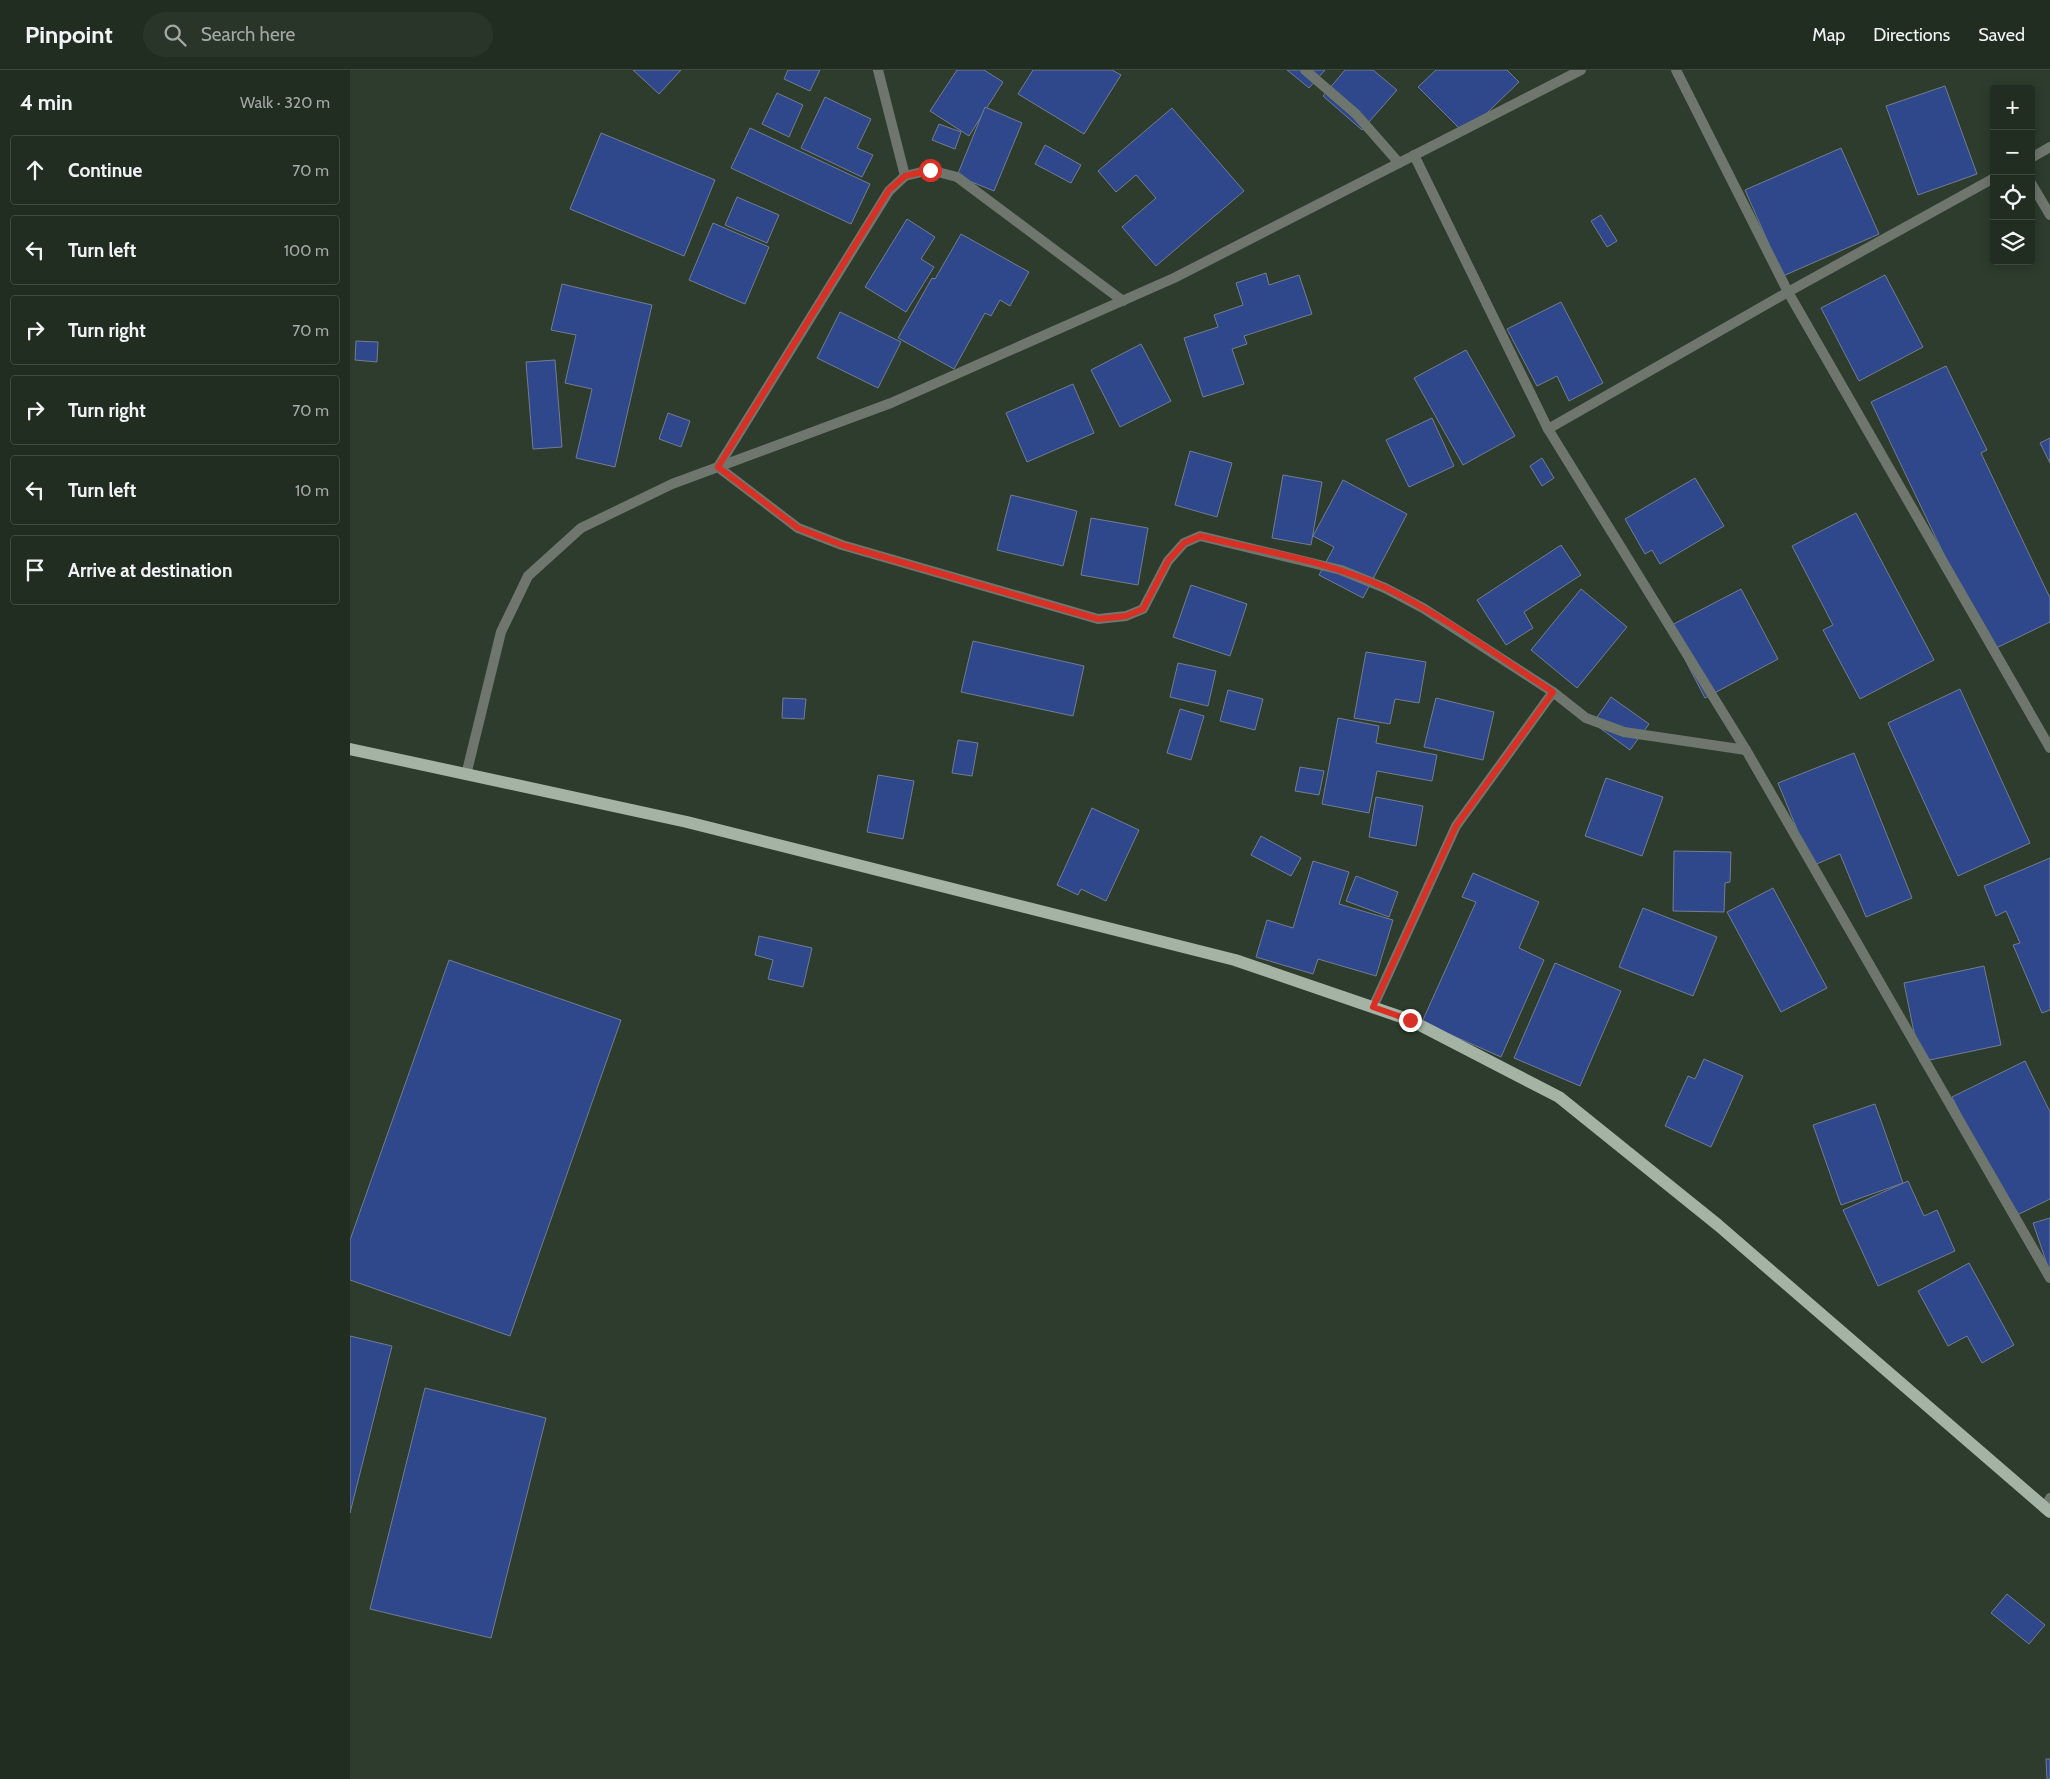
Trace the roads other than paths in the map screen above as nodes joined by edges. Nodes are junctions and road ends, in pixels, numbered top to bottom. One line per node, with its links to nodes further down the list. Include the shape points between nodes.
1 (878, 70): 9 (street)
2 (1305, 70): 8 (street, via 1356,114)
3 (1581, 70): 6 (street)
4 (1676, 70): 13 (street)
5 (2050, 147): 7 (street)
6 (1414, 155): 8 (street); 15 (street)
7 (2035, 156)
8 (1399, 163): 14 (street)
9 (905, 176): 14 (street, via 930,170 957,177); 16 (street, via 889,190)
10 (1990, 180): 13 (street)
11 (2035, 190): 12 (street)
12 (2050, 215)
13 (1788, 292): 15 (street); 18 (street)
14 (1123, 301): 16 (street, via 891,403)
15 (1548, 429): 20 (street)
16 (718, 467): 17 (street, via 798,528 842,545 1098,619 1126,616 1143,609 1168,561 1184,543 1200,536 1341,570 1422,608); 21 (street, via 672,484 581,528 528,576 501,632)
17 (1553, 692): 20 (street, via 1586,718 1624,732); 22 (street, via 1456,826)
18 (2050, 748)
19 (350, 749): 21 (main road)
20 (1746, 750): 23 (street)
21 (466, 775): 22 (main road, via 687,822 1235,960)
22 (1373, 1007): 24 (main road, via 1410,1020 1558,1097 1718,1225)
23 (2050, 1278)
24 (2048, 1506)

